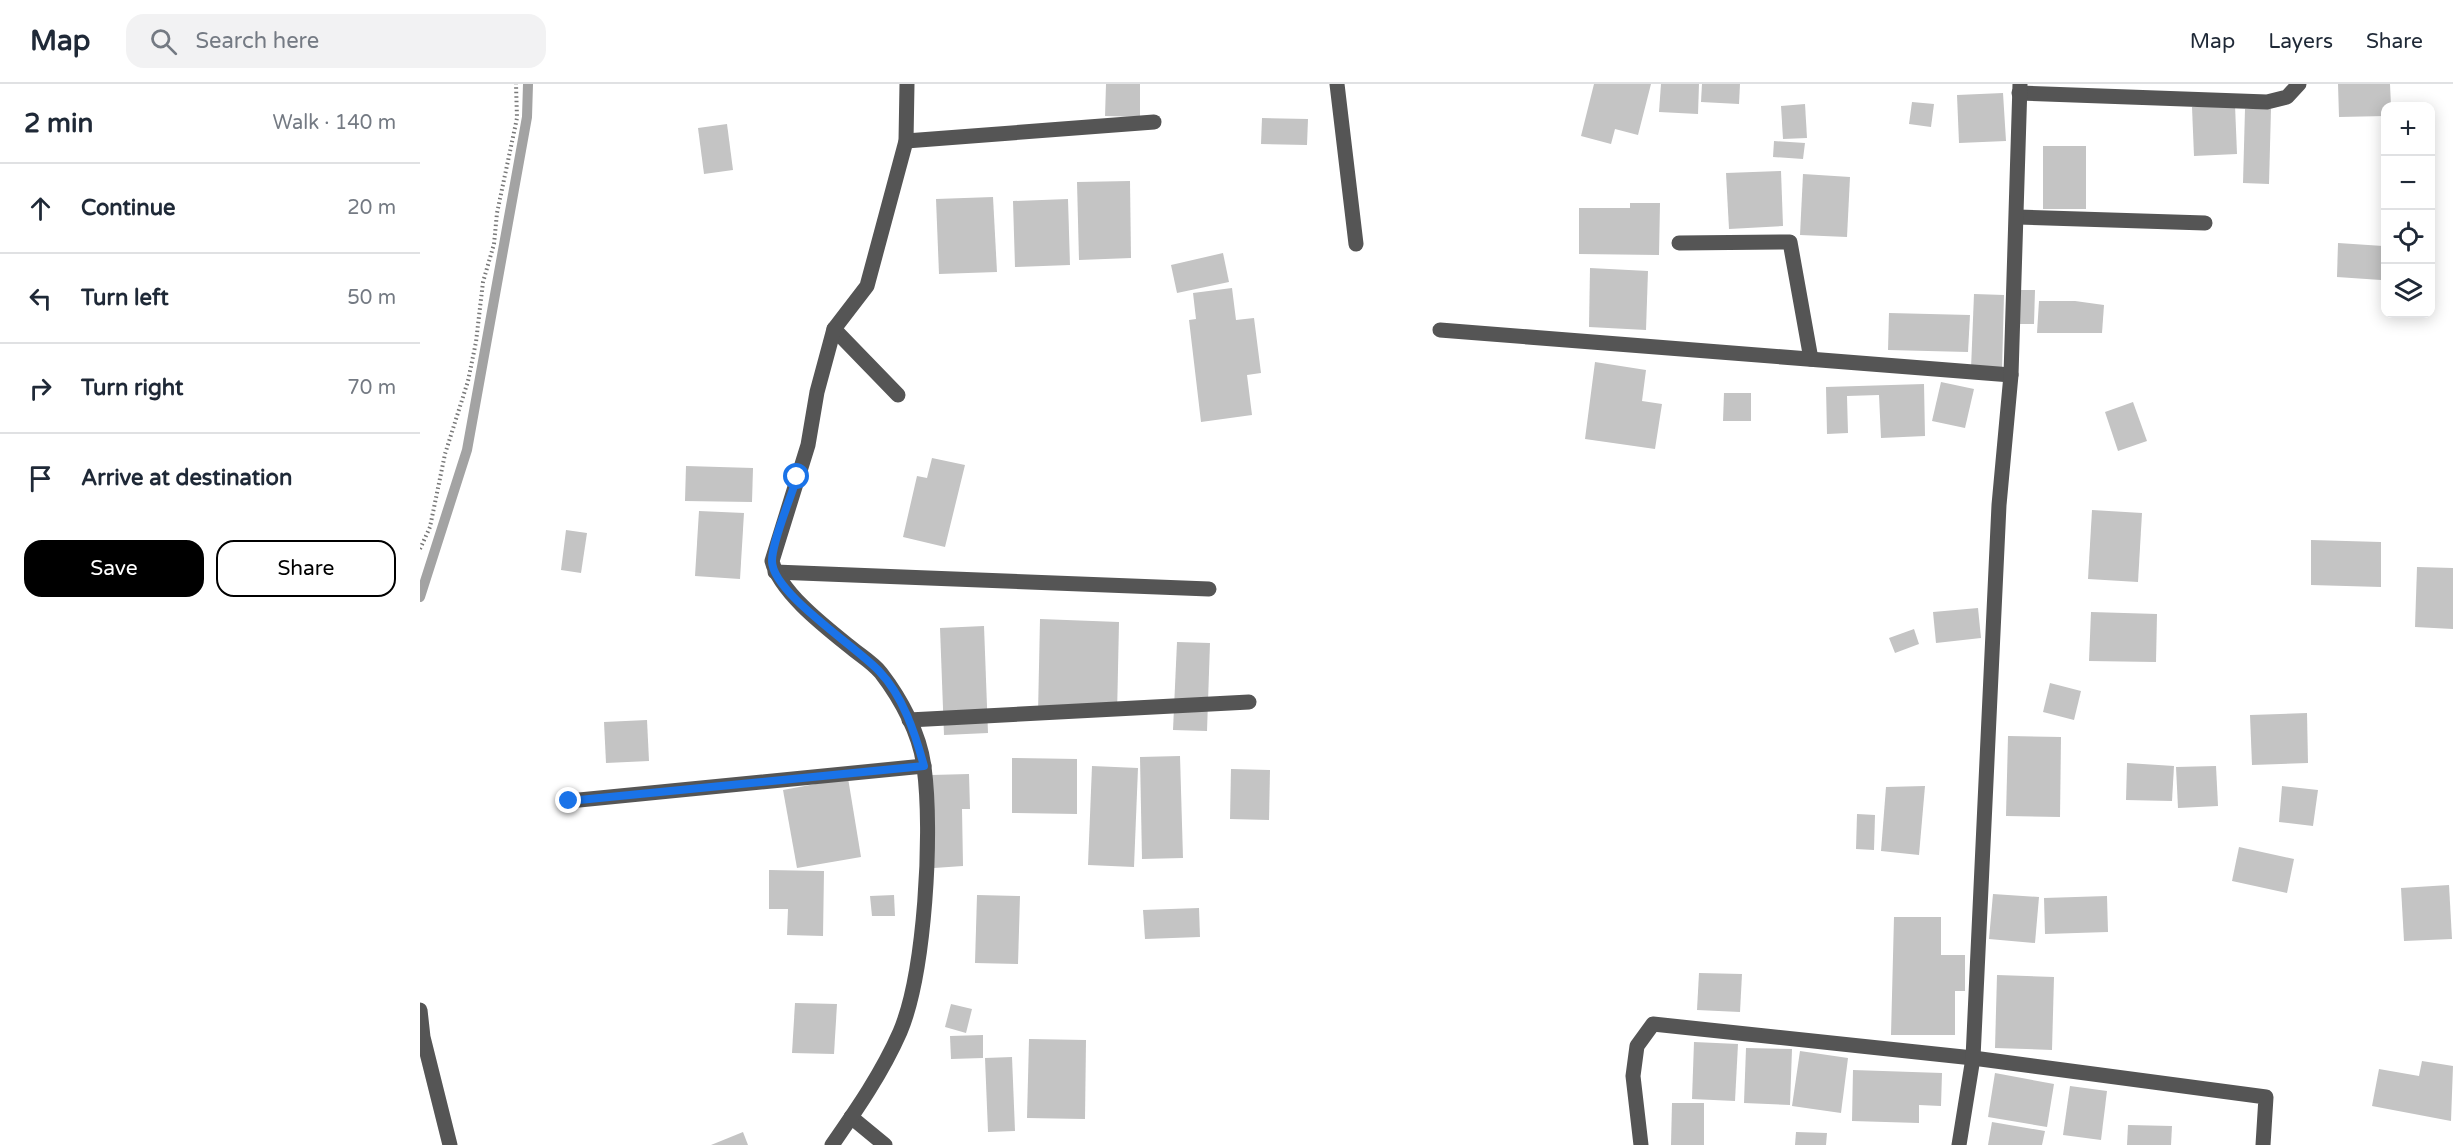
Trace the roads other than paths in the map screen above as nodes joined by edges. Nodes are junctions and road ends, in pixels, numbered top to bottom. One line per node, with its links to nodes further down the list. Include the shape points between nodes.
1 (907, 84): 6 (street)
2 (1337, 84): 10 (street)
3 (2299, 84): 4 (street, via 2287,97 2267,102)
4 (2020, 89): 7 (street)
5 (1154, 122): 6 (street)
6 (906, 141): 11 (street, via 867,286)
7 (2018, 217): 8 (street); 14 (street)
8 (2205, 223)
9 (1679, 243): 13 (street, via 1790,242)
10 (1356, 244)
11 (834, 329): 15 (street); 16 (street, via 808,445 775,547)
12 (1440, 330): 13 (street)
13 (1811, 358): 14 (street)
14 (2011, 375): 23 (street, via 1999,505)
15 (898, 395)
16 (775, 572): 17 (street); 19 (street, via 785,587 832,632 880,671)
17 (1209, 589)
18 (1249, 702): 19 (street)
19 (909, 720): 20 (street)
20 (924, 766): 21 (street); 24 (street, via 925,889 915,970 900,1031)
21 (569, 801)
22 (420, 1010): 25 (street)
23 (1973, 1058): 28 (street, via 1653,1024 1637,1046 1634,1076); 29 (street); 30 (street, via 2266,1097)
24 (851, 1117): 26 (street); 27 (street)
25 (450, 1145)
26 (832, 1145)
27 (885, 1145)
28 (1641, 1145)
29 (1959, 1145)
30 (2263, 1145)

